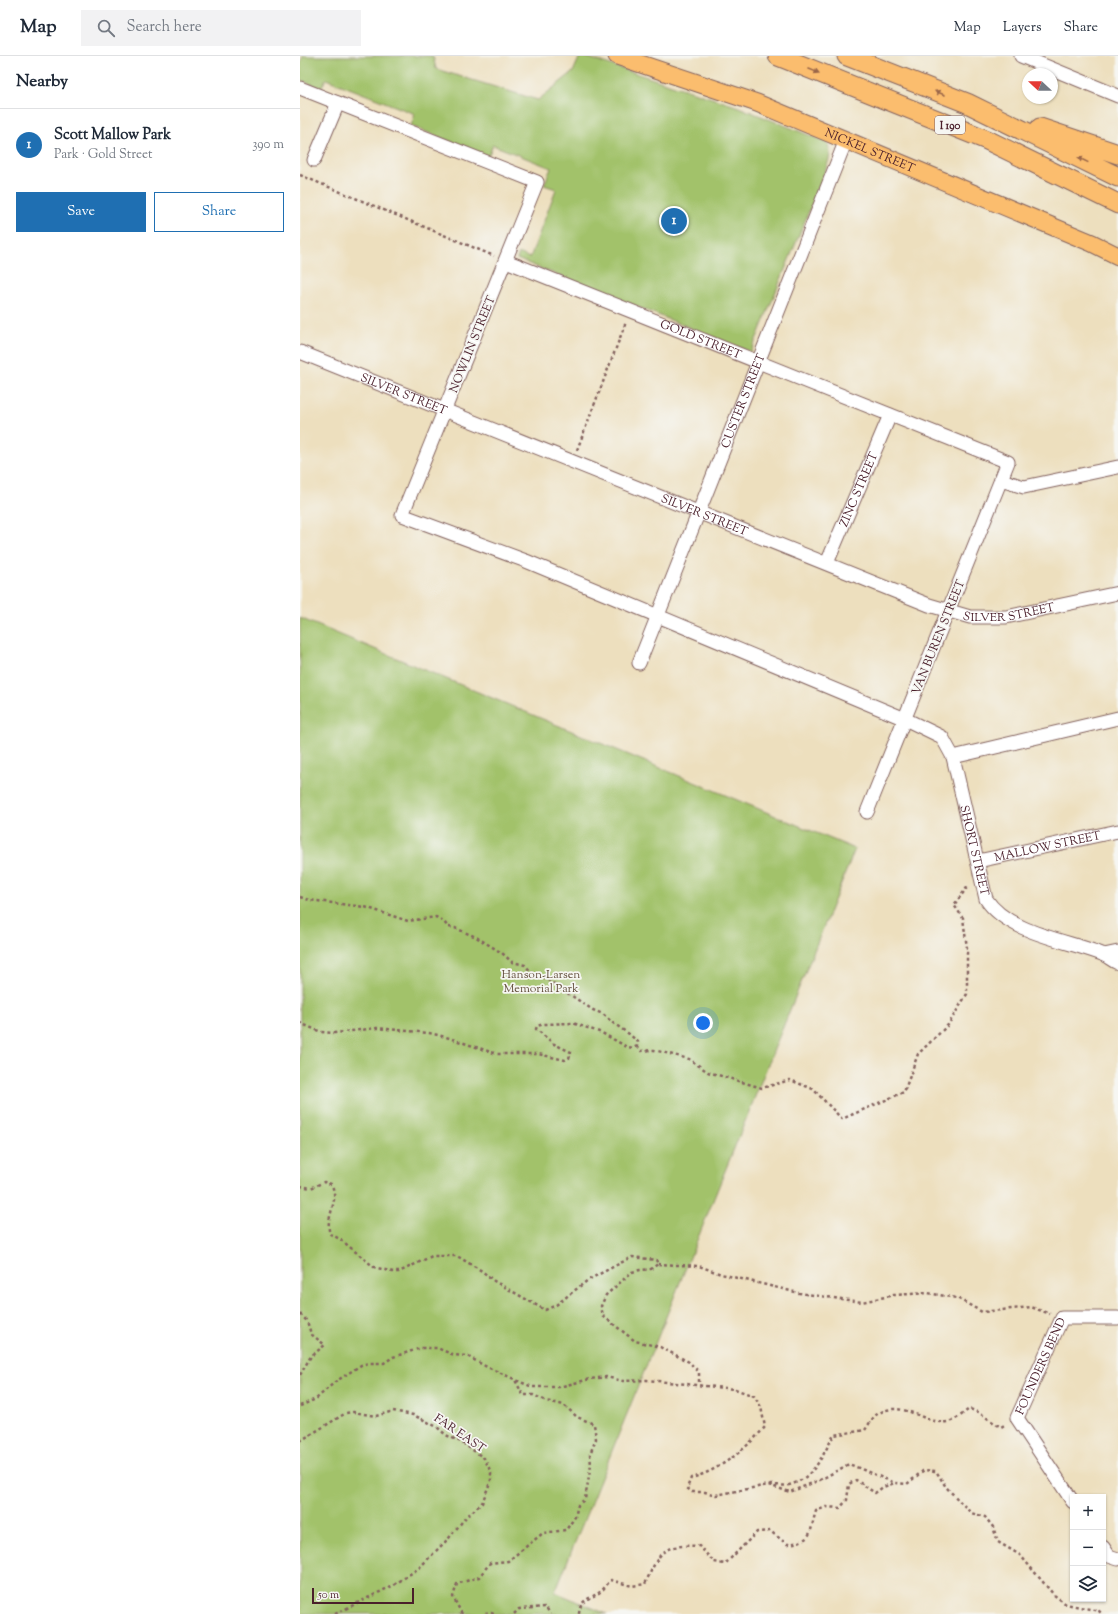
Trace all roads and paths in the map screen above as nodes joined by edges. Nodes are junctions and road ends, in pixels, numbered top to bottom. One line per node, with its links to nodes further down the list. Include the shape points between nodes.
1 (617, 56): 9 (main road, NICKEL STREET, via 719,89)
2 (778, 56): 10 (highway, I 190, one-way to 10)
3 (847, 56): 8 (highway, I 190, one-way to 3)
4 (1021, 56): 6 (street)
5 (300, 88): 7 (street)
6 (1118, 96)
7 (338, 103): 12 (street); 18 (street, NOWLIN STREET, via 537,182)
8 (967, 103): 11 (highway); 14 (highway, I 190, one-way to 8)
9 (846, 140): 17 (main road, NICKEL STREET); 21 (street, CUSTER STREET)
10 (987, 140): 15 (highway, I 190); 16 (highway)
11 (1118, 154)
12 (314, 160)
13 (300, 175): 18 (path)
14 (1118, 177)
15 (1118, 204)
16 (1118, 215)
17 (1118, 256)
18 (506, 261): 19 (street, GOLD STREET); 22 (street, NOWLIN STREET)
19 (630, 311): 21 (street, GOLD STREET); 24 (path)
20 (300, 352): 22 (street, SILVER STREET)
21 (758, 362): 23 (street, GOLD STREET); 28 (street, CUSTER STREET)
22 (445, 410): 24 (street, SILVER STREET); 29 (street, NOWLIN STREET)
23 (890, 415): 25 (street, GOLD STREET); 30 (street, ZINC STREET)
24 (573, 461): 28 (street, SILVER STREET)
25 (1008, 462): 27 (street, VAN BUREN STREET)
26 (1118, 467): 27 (street, via 1024,488)
27 (1001, 480): 32 (street, VAN BUREN STREET)
28 (698, 512): 30 (street, SILVER STREET); 33 (street, CUSTER STREET)
29 (402, 516): 33 (street, SHORT STREET, via 526,561)
30 (827, 563): 32 (street, SILVER STREET, via 929,605)
31 (1118, 593): 32 (street, SILVER STREET, via 1006,617 970,617)
32 (948, 610): 36 (street, VAN BUREN STREET)
33 (658, 616): 34 (street, CUSTER STREET); 36 (street, SHORT STREET)
34 (639, 663)
35 (1118, 718): 37 (street)
36 (905, 719): 37 (street, SHORT STREET, via 942,736); 38 (street, VAN BUREN STREET)
37 (953, 757): 40 (street, SHORT STREET)
38 (867, 812)
39 (1118, 831): 40 (street, MALLOW STREET)
40 (978, 862): 43 (street, SHORT STREET, via 986,898 993,909 1029,929); 46 (path, via 969,886 954,906 963,918 967,948 967,994 948,1025 918,1054 904,1092 842,1119 813,1089 790,1080 762,1088 708,1072 689,1059 654,1050 641,1051)
41 (300, 897): 46 (path, via 366,907 408,921 436,917 448,927 476,937 512,962 525,964 532,973 545,978 603,1014 634,1037 638,1042)
42 (1118, 952): 43 (street)
43 (1104, 955): 44 (street, SHORT STREET)
44 (1118, 963)
45 (300, 1023): 46 (path, via 321,1032 377,1028 429,1033 497,1054 538,1054 565,1060 571,1052 541,1034 536,1029 537,1026 573,1023 602,1033 627,1047)
46 (637, 1046)
47 (300, 1186): 48 (path, via 311,1188 324,1182 331,1184 335,1190 335,1199 328,1229 330,1234 374,1266 399,1272 432,1256 458,1256 494,1281 545,1310 556,1305 588,1280 632,1257 656,1260)
48 (658, 1264): 50 (path, via 699,1266 792,1291 862,1302 894,1295 928,1293 956,1298 982,1312 1031,1307); 54 (path, via 651,1269 632,1272 606,1295 601,1306 603,1316 634,1341 660,1347 689,1362 699,1372)
49 (300, 1314): 52 (path, via 307,1320 311,1334 325,1345 311,1356)
50 (1062, 1318): 51 (street, FOUNDERS BEND); 56 (street, FOUNDERS BEND)
51 (1118, 1318)
52 (300, 1375)
53 (514, 1379): 54 (path, via 532,1387 559,1387 590,1379 606,1378 623,1382 647,1380); 55 (path, via 467,1356 454,1355 437,1348 421,1348 392,1357 384,1363 361,1365 335,1382 316,1399); 64 (path, via 523,1395 533,1395 546,1401 564,1404 577,1417 594,1424 596,1439 590,1454 591,1465 585,1499 578,1505 575,1517 566,1530 543,1533 508,1561 490,1563 479,1577 457,1584 453,1597)
54 (699, 1385): 59 (path, via 735,1389 754,1396 761,1407 765,1427 753,1442 716,1468 691,1478 687,1488 692,1492 716,1495)
55 (300, 1406)
56 (1018, 1418): 59 (path, via 1001,1427 985,1419 978,1411 969,1409 951,1421 934,1421 908,1410 884,1412 875,1416 865,1430 834,1435 825,1454 807,1476 789,1485); 60 (street, FOUNDERS BEND)
57 (300, 1442): 63 (path, FAR EAST, via 346,1413 376,1416 387,1412 401,1412 424,1420 461,1442 484,1458 491,1472 491,1480 482,1503 419,1568 394,1585)
58 (895, 1483): 59 (path, via 849,1464 820,1480 790,1492); 69 (path, via 883,1487 875,1494 856,1480 849,1484 847,1500 840,1508 826,1507 816,1511 810,1535 801,1543 787,1544 770,1531 758,1532 725,1564 714,1562 699,1546 678,1545 659,1555 645,1584 632,1586 611,1580 599,1593 590,1596 580,1608); 70 (path, via 907,1484 924,1470 936,1471 946,1487 971,1513 985,1517 993,1527 998,1542 1020,1555 1054,1595 1066,1604 1099,1611)
59 (768, 1485)
60 (1070, 1497)
61 (1106, 1552): 62 (street, via 1109,1556)
62 (1118, 1559)
63 (335, 1614)
64 (462, 1614)
65 (485, 1614): 66 (path)
66 (494, 1614)
67 (514, 1614): 68 (path, via 518,1609 546,1607)
68 (550, 1614)
69 (579, 1614)
70 (1102, 1614)

